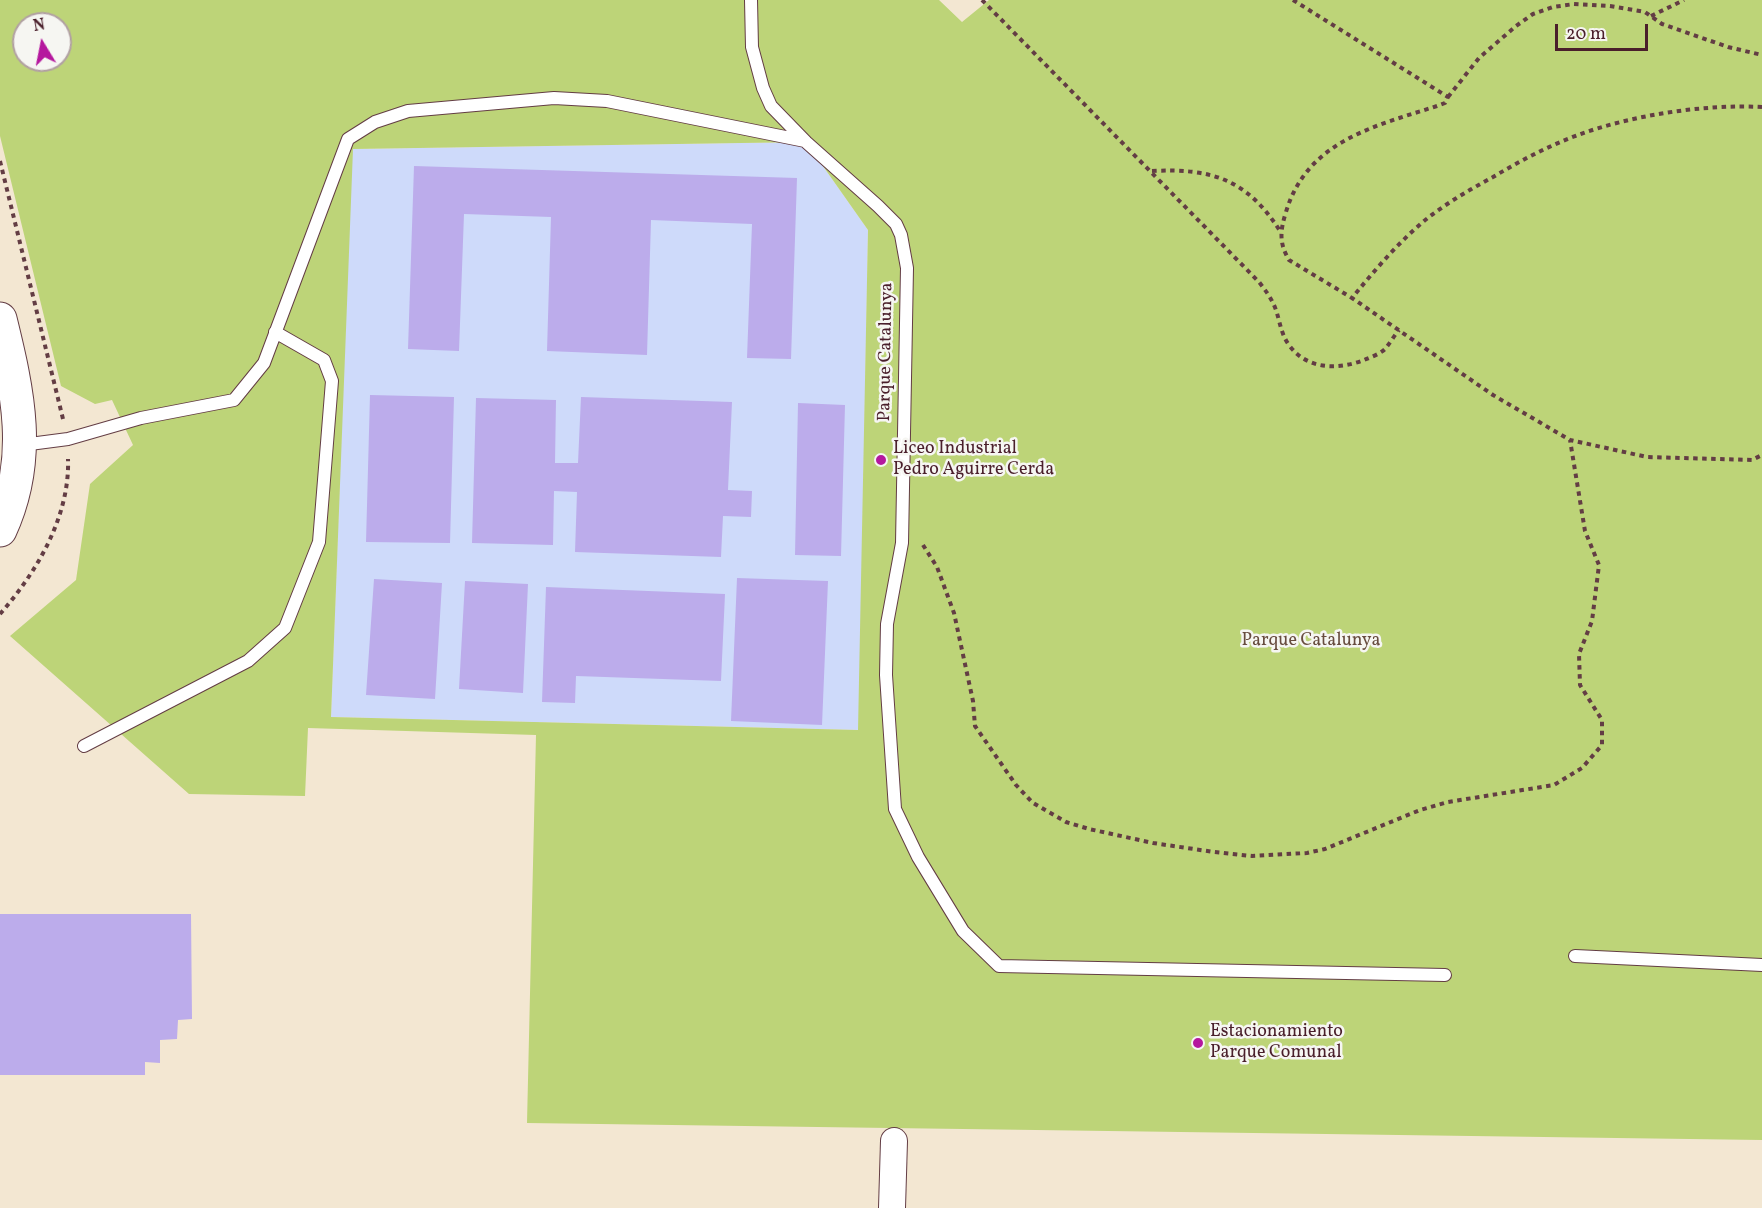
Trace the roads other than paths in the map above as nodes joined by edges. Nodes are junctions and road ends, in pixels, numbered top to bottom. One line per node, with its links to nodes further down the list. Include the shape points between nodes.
1 (751, 0): 2 (lane, Parque Catalunya, via 752,47 763,88 771,106)
2 (806, 142): 4 (lane, via 607,100 554,98 408,111 375,122 348,139); 10 (lane, Parque Catalunya, via 878,206 896,224 901,236 907,268 902,543 887,624 886,655 895,809 918,857 963,931 999,966)
3 (0, 319): 5 (main road, via 14,379)
4 (275, 332): 5 (lane, via 264,363 234,400 141,418 68,439); 7 (lane, via 324,360 332,381 320,542 285,628 248,661)
5 (20, 445): 6 (main road, via 18,472)
6 (1, 525)
7 (84, 746)
8 (1575, 956): 9 (lane)
9 (1762, 965)
10 (1444, 975)
11 (894, 1141): 12 (street)
12 (891, 1208)

